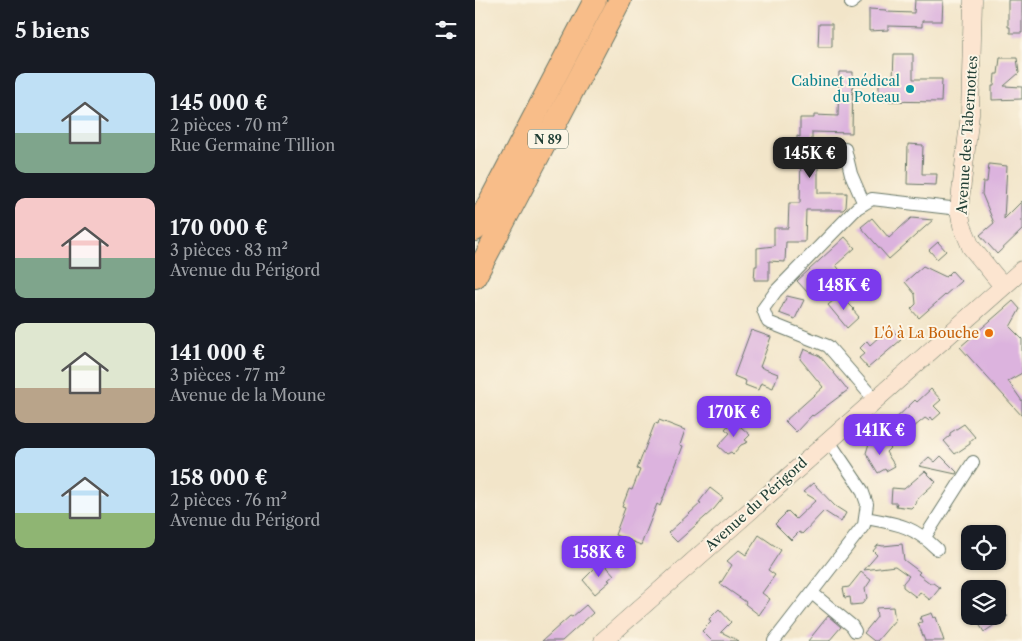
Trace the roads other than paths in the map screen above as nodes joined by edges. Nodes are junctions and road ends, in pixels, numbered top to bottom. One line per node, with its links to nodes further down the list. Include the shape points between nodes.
1 (595, 0): 7 (highway, N 89)
2 (620, 0): 9 (highway, N 89)
3 (973, 0): 6 (street, Avenue des Tabernottes, via 970,114)
4 (845, 149): 5 (street)
5 (864, 204): 6 (street, via 872,199); 11 (street, via 776,291 763,309 768,322 828,346)
6 (959, 209): 10 (street, Avenue des Tabernottes, via 971,247)
7 (475, 230)
8 (1022, 270): 10 (street, Avenue du Périgord)
9 (475, 277)
10 (1003, 286): 11 (street, Avenue du Périgord)
11 (874, 399): 12 (street, Avenue du Périgord)
12 (828, 440): 14 (street, via 862,490 867,504); 19 (street, Avenue du Périgord)
13 (973, 462): 15 (street)
14 (865, 518): 15 (street, via 906,526); 17 (street, via 859,533)
15 (925, 537): 16 (street)
16 (937, 549)
17 (812, 593): 18 (street); 20 (street)
18 (855, 630)
19 (603, 641)
20 (774, 641)

